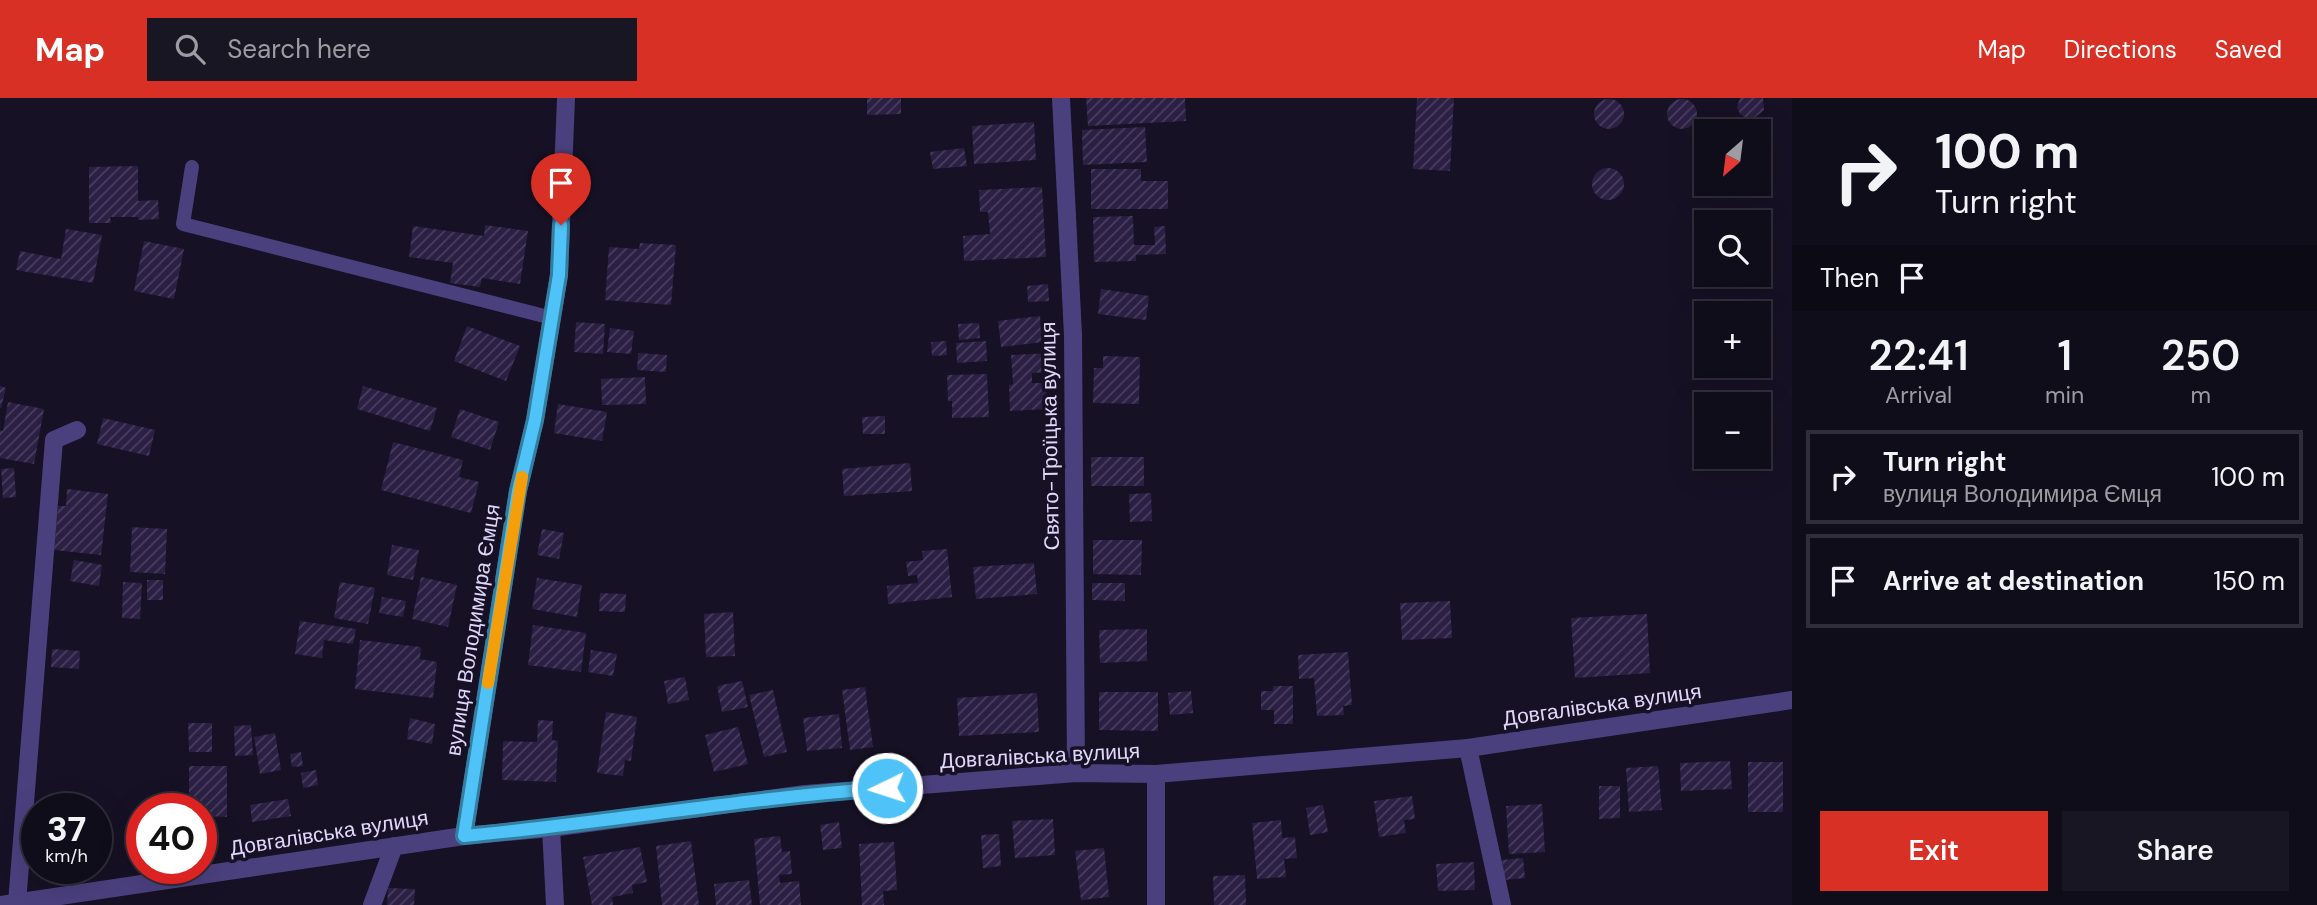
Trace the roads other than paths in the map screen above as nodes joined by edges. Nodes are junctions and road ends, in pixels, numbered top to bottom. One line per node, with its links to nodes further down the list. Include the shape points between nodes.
1 (566, 98): 4 (street, вулиця Володимира Ємця, via 559,275)
2 (1060, 98): 8 (street, Свято-Троїцька вулиця, via 1073,335)
3 (192, 167): 4 (lane, via 183,224)
4 (552, 318): 11 (street, вулиця Володимира Ємця, via 518,491)
5 (77, 430): 13 (street, via 54,440)
6 (1792, 700): 7 (street, Довгалівська вулиця)
7 (1468, 748): 9 (street, Довгалівська вулиця); 17 (street)
8 (1076, 773): 9 (street, Довгалівська вулиця); 10 (street, Довгалівська вулиця, via 806,794)
9 (1156, 774): 16 (street)
10 (551, 828): 11 (street, Довгалівська вулиця); 15 (street)
11 (464, 836): 12 (street, Довгалівська вулиця)
12 (394, 846): 13 (street, Довгалівська вулиця); 14 (street)
13 (9, 904)
14 (372, 905)
15 (555, 905)
16 (1156, 905)
17 (1502, 905)

